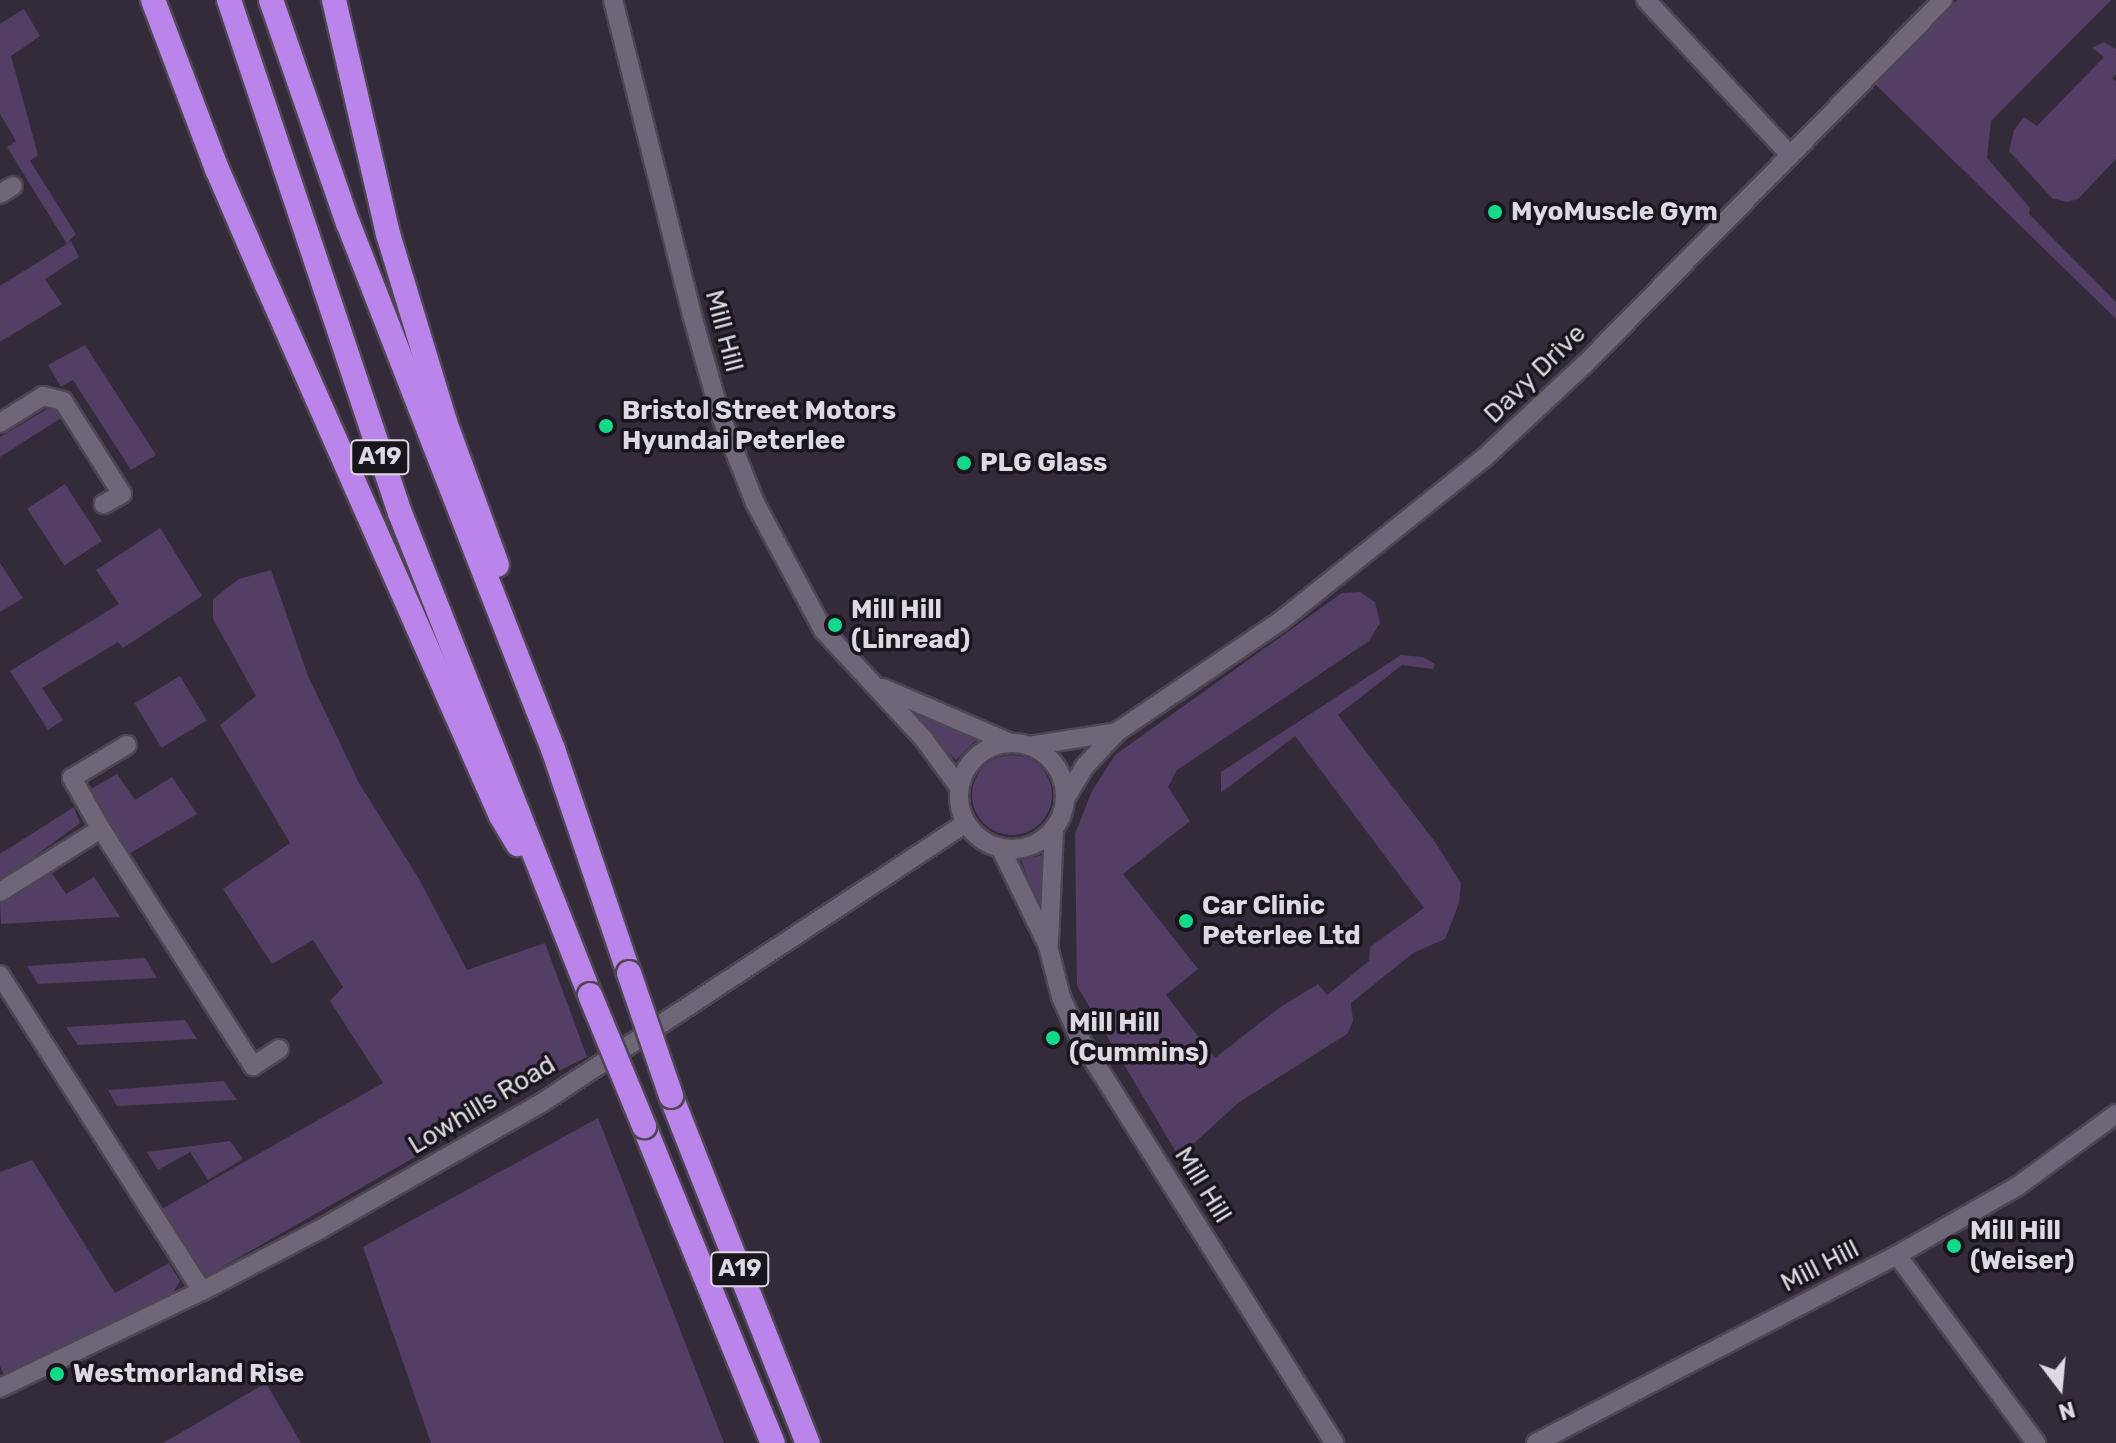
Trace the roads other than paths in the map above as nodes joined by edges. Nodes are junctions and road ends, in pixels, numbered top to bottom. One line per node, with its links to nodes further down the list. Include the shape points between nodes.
1 (153, 0): 23 (highway, via 217,169 501,816)
2 (229, 0): 23 (highway, A19, via 370,431 438,616)
3 (271, 0): 11 (highway, A19, via 348,223)
4 (334, 0): 11 (highway, via 388,234 445,422 502,579)
5 (613, 0): 12 (street, Mill Hill, via 720,414 758,510 814,615 850,662)
6 (1646, 0): 8 (street)
7 (1943, 0): 8 (street, Davy Drive)
8 (1790, 155): 13 (street, Davy Drive, via 1586,363 1484,458 1283,619)
9 (0, 423): 10 (street, via 43,396 63,401 122,494)
10 (104, 504)
11 (522, 672): 32 (highway, A19, bridge, via 671,1096)
12 (877, 686): 14 (street, Mill Hill); 16 (street, Mill Hill)
13 (1117, 732): 14 (street, Davy Drive); 17 (street, Davy Drive, via 1085,766)
14 (1020, 744): 16 (street, via 993,746 977,756); 17 (street, via 1045,754 1058,768)
15 (127, 745): 19 (street, via 72,778)
16 (959, 787): 18 (street)
17 (1065, 799): 20 (street)
18 (966, 823): 21 (street, via 977,836); 29 (street, Lowhills Road, via 540,1104)
19 (101, 829): 22 (street); 26 (street, via 253,1066)
20 (1054, 829): 21 (street, via 1027,847); 24 (street, Mill Hill)
21 (1000, 847): 24 (street, Mill Hill)
22 (0, 892)
23 (555, 904): 31 (highway, A19, bridge)
24 (1048, 946): 33 (street, Mill Hill, via 1061,997 1080,1039)
25 (0, 975): 29 (street)
26 (279, 1049)
27 (2116, 1114): 28 (street, Mill Hill, via 2028,1181)
28 (1897, 1255): 34 (street, Mill Hill); 35 (street)
29 (202, 1291): 30 (street, Lowhills Road)
30 (0, 1388)
31 (773, 1443)
32 (808, 1443)
33 (1334, 1443)
34 (1536, 1443)
35 (2036, 1443)

